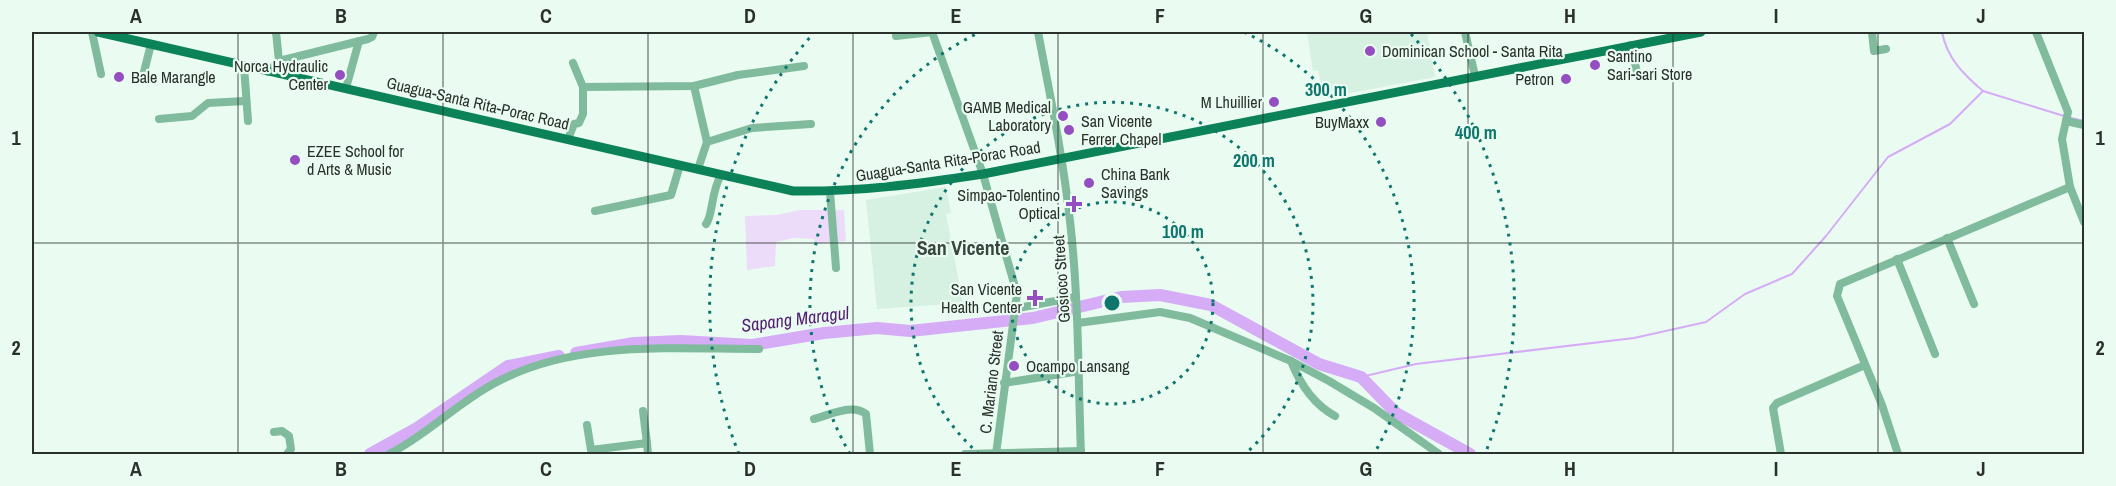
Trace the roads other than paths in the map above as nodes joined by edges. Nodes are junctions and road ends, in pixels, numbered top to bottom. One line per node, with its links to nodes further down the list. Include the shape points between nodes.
1 (92, 32): 21 (street)
2 (98, 32): 13 (main road, Guagua-Santa Rita-Porac Road)
3 (276, 32): 16 (street)
4 (374, 32): 12 (street, via 372,38)
5 (932, 32): 11 (street); 39 (street, C. Mariano Street)
6 (1038, 32): 36 (street, Gosioco Street)
7 (1465, 32): 22 (street)
8 (1701, 32): 14 (main road, Guagua-Santa Rita-Porac Road)
9 (1872, 32): 15 (street, via 1874,51)
10 (2036, 32): 31 (street, via 2068,112)
11 (896, 36)
12 (359, 41): 16 (street); 27 (street)
13 (151, 44): 18 (main road, Guagua-Santa Rita-Porac Road); 24 (street)
14 (1631, 45): 22 (main road, Guagua-Santa Rita-Porac Road); 23 (street)
15 (1886, 49)
16 (279, 62): 20 (street)
17 (573, 63): 26 (street)
18 (244, 66): 20 (main road, Guagua-Santa Rita-Porac Road); 28 (street)
19 (804, 66): 25 (street)
20 (268, 72): 27 (main road, Guagua-Santa Rita-Porac Road)
21 (101, 74)
22 (1475, 76): 36 (main road, Guagua-Santa Rita-Porac Road)
23 (1638, 77)
24 (142, 80)
25 (694, 86): 26 (street); 35 (street)
26 (583, 87): 34 (street, via 584,114 574,124)
27 (346, 88): 34 (main road, Guagua-Santa Rita-Porac Road)
28 (245, 101): 29 (street, via 208,103 192,116); 30 (street)
29 (159, 119)
30 (248, 121)
31 (2066, 121): 33 (street); 41 (street, via 2062,139)
32 (811, 124): 35 (street, via 752,128)
33 (2085, 125)
34 (568, 139): 37 (main road, Guagua-Santa Rita-Porac Road)
35 (707, 142): 38 (street)
36 (1062, 158): 39 (main road, Guagua-Santa Rita-Porac Road); 49 (street, Gosioco Street)
37 (680, 165): 38 (main road, Guagua-Santa Rita-Porac Road); 43 (street, via 671,195)
38 (698, 169): 40 (main road, Guagua-Santa Rita-Porac Road)
39 (983, 174): 42 (main road, Guagua-Santa Rita-Porac Road, via 878,190); 51 (street, C. Mariano Street, via 1017,294)
40 (721, 175): 42 (main road, Guagua-Santa Rita-Porac Road, via 793,191); 45 (street)
41 (2070, 187): 44 (street); 46 (street)
42 (830, 192): 48 (street)
43 (596, 211)
44 (2085, 222)
45 (706, 224)
46 (1947, 238): 47 (street); 50 (street)
47 (1897, 260): 54 (street); 56 (street, via 1840,284 1837,290)
48 (836, 268)
49 (1076, 299): 51 (street); 52 (street, Gosioco Street)
50 (1974, 304)
51 (1013, 310): 58 (street, C. Mariano Street)
52 (1078, 320): 55 (street, via 1160,312 1190,318); 57 (street, Gosioco Street)
53 (759, 349): 67 (street, via 598,352 543,364 495,383)
54 (1935, 354)
55 (1291, 361): 60 (street, via 1320,408); 72 (street, via 1374,408)
56 (1864, 365): 73 (street, via 1777,403 1773,408); 74 (street)
57 (1080, 371): 58 (street); 65 (street, Gosioco Street)
58 (1004, 383): 71 (street, C. Mariano Street)
59 (643, 411): 64 (street)
60 (1335, 416)
61 (814, 419): 69 (street, via 851,409 866,414)
62 (587, 424): 64 (street, via 591,450)
63 (274, 432): 66 (street, via 282,431 289,436 291,448)
64 (647, 442): 68 (street)
65 (1081, 453): 71 (street)
66 (287, 454)
67 (389, 454)
68 (648, 454)
69 (870, 454)
70 (965, 454): 71 (street)
71 (996, 454)
72 (1439, 454)
73 (1781, 454)
74 (1898, 454)

